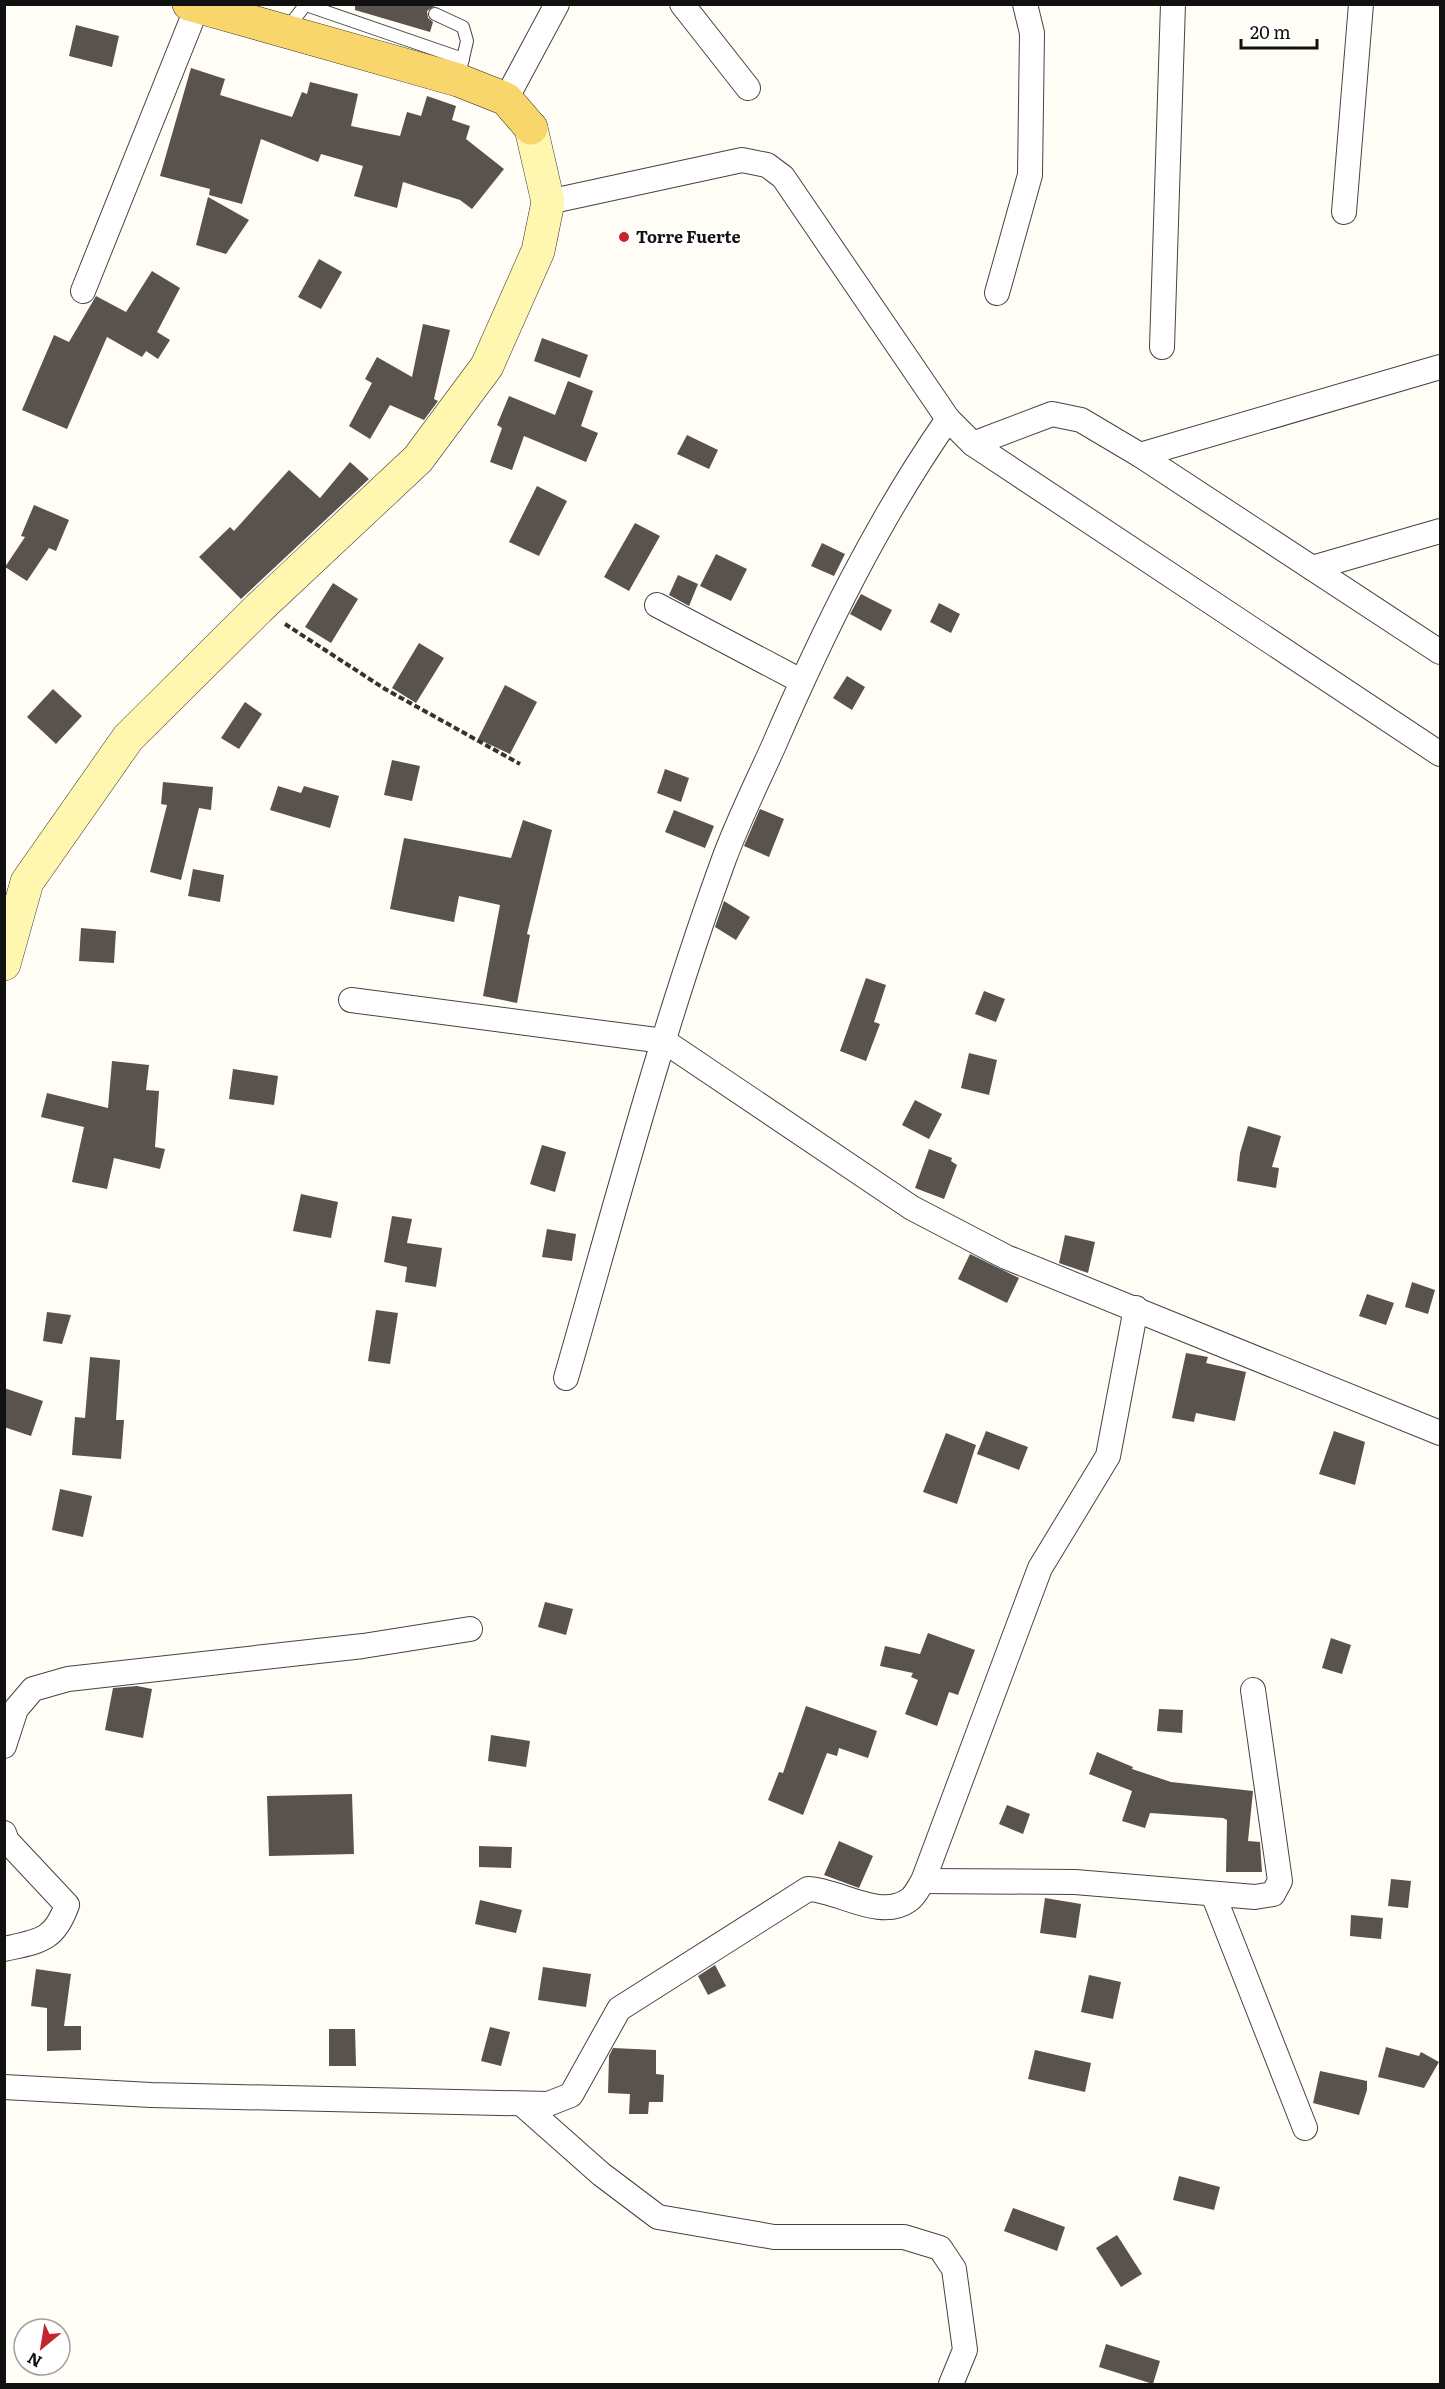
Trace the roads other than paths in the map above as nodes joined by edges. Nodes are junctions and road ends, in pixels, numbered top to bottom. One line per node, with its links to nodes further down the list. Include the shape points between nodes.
1 (557, 4): 12 (street)
2 (682, 4): 11 (street)
3 (1025, 4): 16 (street, via 1032,33 1030,175)
4 (1173, 4): 17 (street)
5 (1361, 4): 14 (street)
6 (306, 5): 9 (lane); 10 (lane)
7 (193, 6): 9 (main road); 15 (street)
8 (435, 14): 10 (lane, via 463,27 467,41)
9 (285, 31): 10 (main road)
10 (460, 69): 12 (main road)
11 (748, 88)
12 (506, 99): 13 (main road, via 531,128)
13 (548, 202): 19 (street, via 742,160 767,165 783,177); 28 (main road, via 538,251 487,366 418,459 128,738 27,882)
14 (1344, 212)
15 (83, 291)
16 (997, 293)
17 (1162, 347)
18 (1440, 367): 21 (street)
19 (948, 419): 20 (street); 26 (street, via 910,474 860,561)
20 (973, 444): 21 (street, via 1052,414 1081,420); 27 (street)
21 (1140, 455): 23 (street)
22 (1440, 531): 23 (street)
23 (1312, 568): 25 (street)
24 (657, 605): 26 (street)
25 (1440, 652)
26 (801, 681): 30 (street, via 724,858)
27 (1440, 754)
28 (4, 964)
29 (351, 1000): 30 (street)
30 (664, 1041): 31 (street, via 912,1208 1006,1257); 32 (street)
31 (1136, 1308): 33 (street); 38 (street, via 1108,1456 1040,1568)
32 (566, 1378)
33 (1440, 1433)
34 (470, 1629): 36 (street, via 363,1646 68,1679 33,1689 16,1709)
35 (1253, 1690): 39 (street, via 1280,1881 1273,1894)
36 (4, 1746)
37 (4, 1833): 40 (street, via 7,1841 67,1905 59,1926 42,1940)
38 (923, 1881): 39 (street, via 1075,1882); 42 (street, via 910,1900 893,1907 858,1903 825,1889 808,1889 620,2009 571,2095 548,2104)
39 (1213, 1894): 43 (street)
40 (4, 1949)
41 (4, 2087): 42 (street)
42 (523, 2105): 44 (street, via 601,2174 658,2217 774,2237 904,2237 940,2248 954,2269 965,2350)
43 (1305, 2128)
44 (951, 2385)

